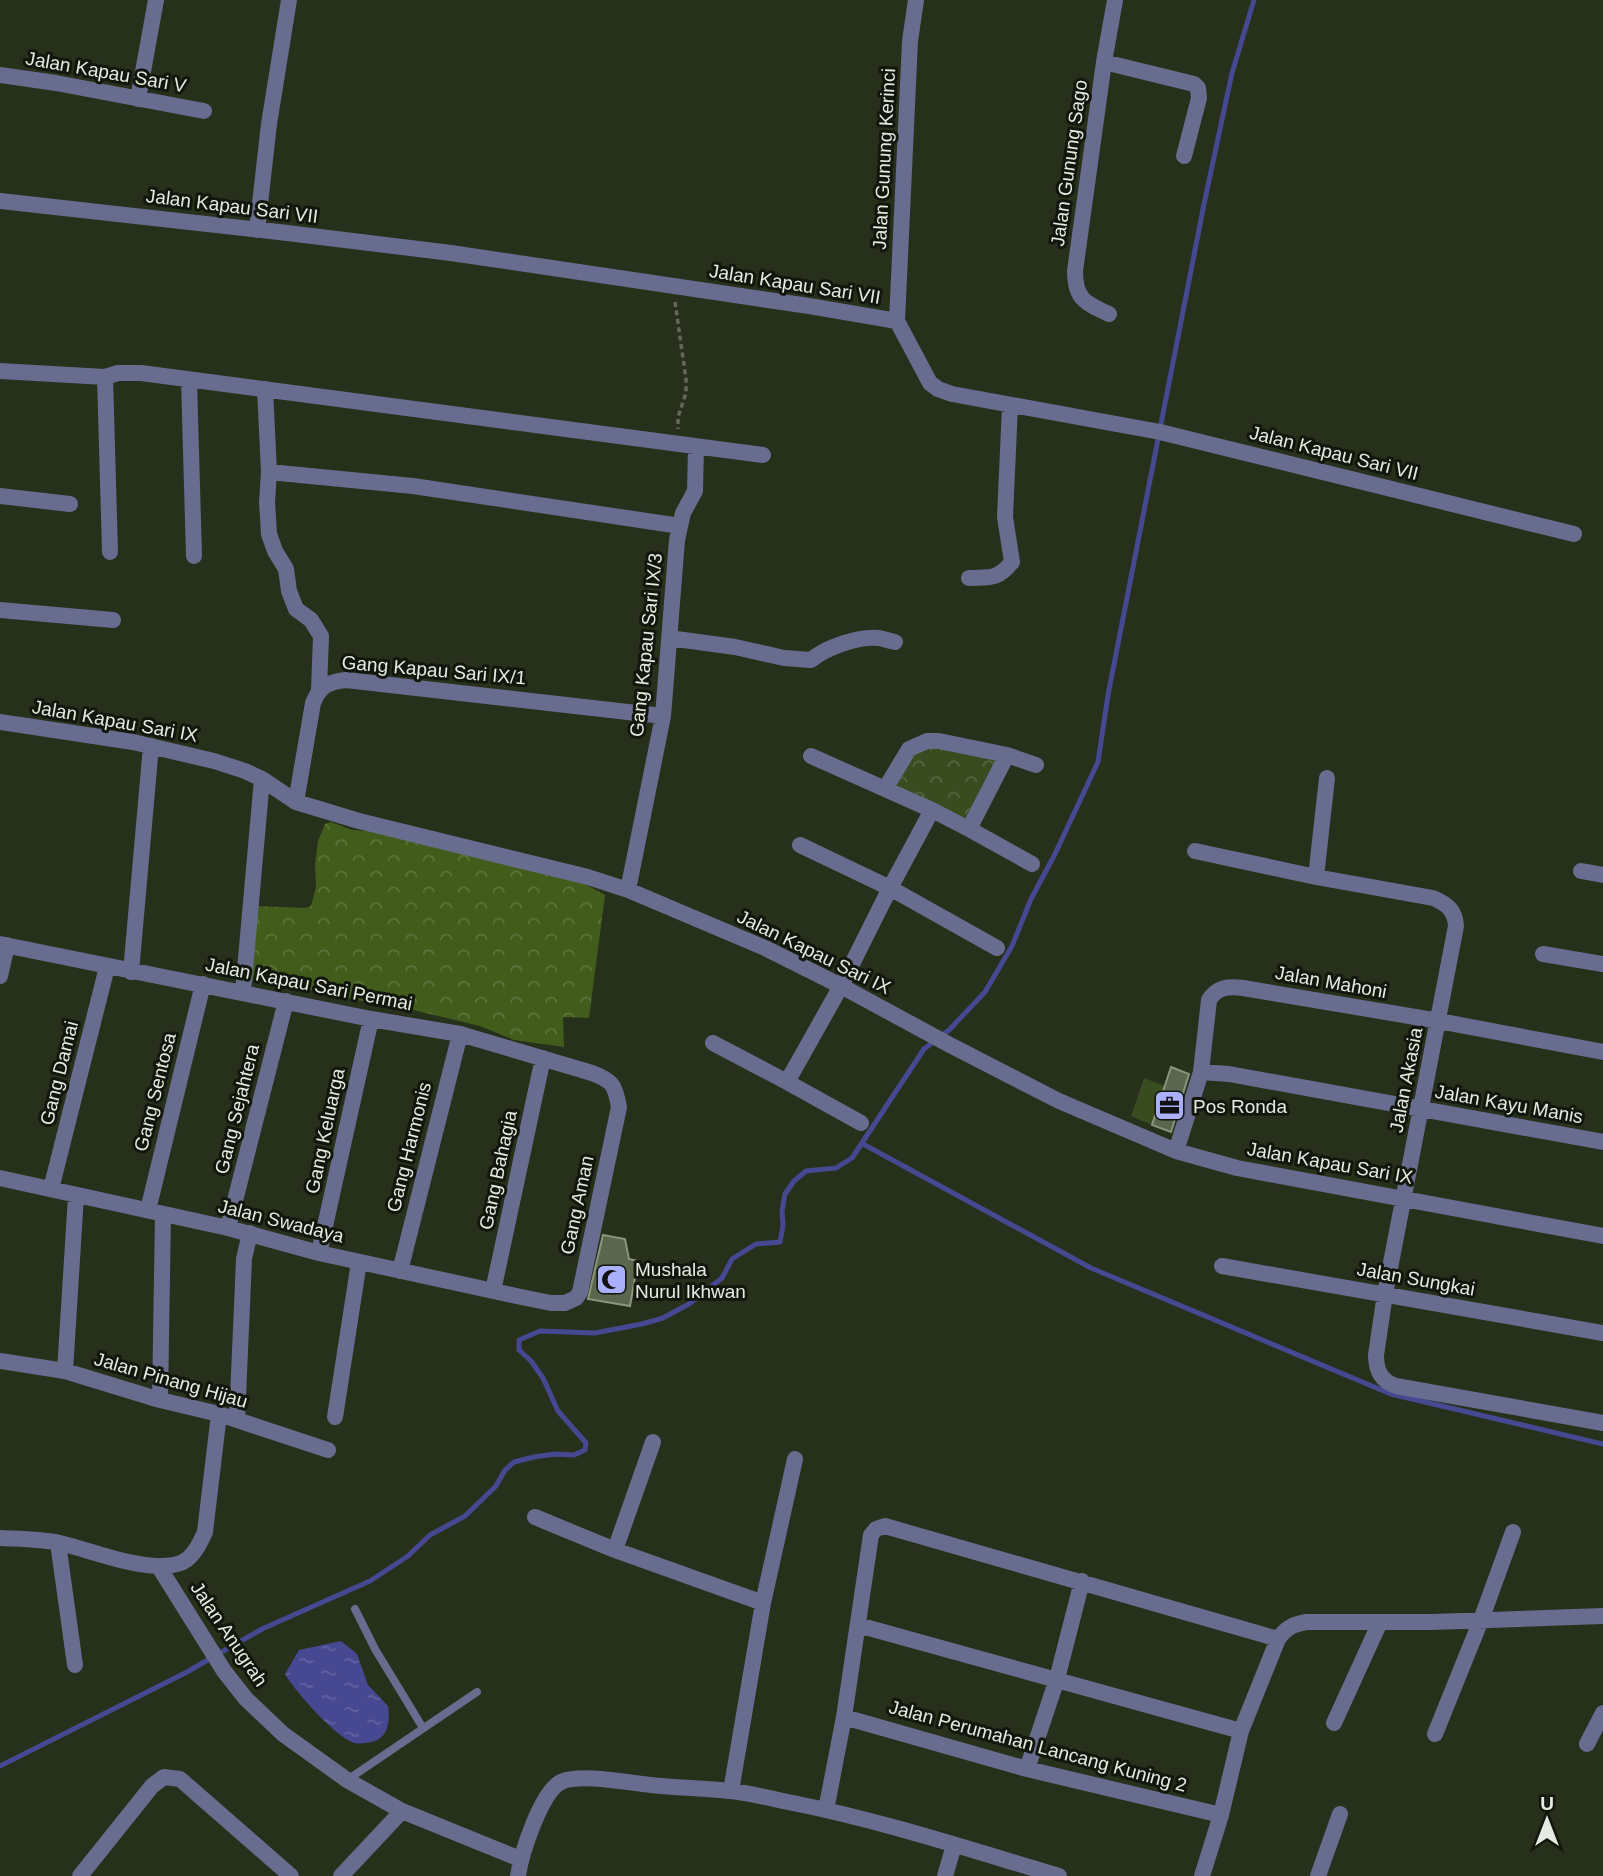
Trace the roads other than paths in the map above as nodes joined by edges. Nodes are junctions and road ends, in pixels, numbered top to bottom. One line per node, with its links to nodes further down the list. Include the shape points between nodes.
1 (156, 0): 7 (street)
2 (289, 0): 11 (street)
3 (916, 0): 13 (street, Jalan Gunung Kerinci, via 910,41)
4 (1115, 0): 5 (street, Jalan Gunung Sago)
5 (1104, 62): 9 (street, via 1198,88); 12 (street, Jalan Gunung Sago, via 1075,283 1085,303)
6 (0, 75): 7 (street, Jalan Kapau Sari V)
7 (138, 99): 8 (street, Jalan Kapau Sari V)
8 (204, 111)
9 (1184, 156)
10 (0, 201): 11 (street, Jalan Kapau Sari VII)
11 (257, 230): 13 (street, Jalan Kapau Sari VII, via 451,253)
12 (1109, 314)
13 (897, 321): 18 (street, Jalan Kapau Sari VII, via 930,383 952,394)
14 (0, 371): 15 (street)
15 (105, 377): 16 (street, via 141,373); 26 (street)
16 (189, 380): 17 (street); 27 (street)
17 (265, 389): 19 (street); 21 (street)
18 (1010, 406): 25 (street, Jalan Kapau Sari VII, via 1160,432); 28 (street, via 1005,517 1012,562 1003,574)
19 (696, 448): 20 (street); 24 (street, Gang Kapau Sari IX/3, via 695,491)
20 (763, 455)
21 (269, 472): 24 (street, via 413,486); 33 (street, via 269,534 286,569 296,609 311,620 321,636)
22 (0, 496): 23 (street)
23 (70, 505)
24 (680, 526): 31 (street, Gang Kapau Sari IX/3)
25 (1574, 534)
26 (110, 552)
27 (194, 556)
28 (968, 578)
29 (0, 610): 30 (street)
30 (113, 620)
31 (669, 638): 32 (street, via 811,660 856,640); 34 (street, Gang Kapau Sari IX/3)
32 (895, 642)
33 (319, 690): 34 (street, Gang Kapau Sari IX/1, via 333,681 346,680); 43 (street, Gang Kapau Sari IX/1, via 307,729)
34 (663, 716): 53 (street, Gang Kapau Sari IX/3)
35 (0, 722): 36 (street, Jalan Kapau Sari IX)
36 (150, 746): 41 (street, Jalan Kapau Sari IX, via 214,761); 59 (street)
37 (1007, 755): 39 (street); 42 (street, via 927,741 909,748); 45 (street)
38 (811, 756): 42 (street)
39 (1036, 765)
40 (1327, 778): 51 (street)
41 (262, 779): 43 (street, Jalan Kapau Sari IX); 63 (street)
42 (885, 789): 44 (street)
43 (296, 802): 53 (street, Jalan Kapau Sari IX)
44 (932, 810): 45 (street); 52 (street)
45 (969, 828): 48 (street)
46 (800, 845): 52 (street)
47 (1195, 851): 51 (street, Jalan Akasia)
48 (1032, 864)
49 (1581, 871): 50 (street)
50 (1603, 874)
51 (1316, 877): 66 (street, Jalan Akasia, via 1433,898 1450,908 1456,926)
52 (890, 888): 55 (street); 62 (street)
53 (628, 890): 62 (street, Jalan Kapau Sari IX)
54 (3, 945): 58 (street, Jalan Kapau Sari Permai); 60 (street)
55 (997, 948)
56 (1543, 954): 57 (street)
57 (1603, 964)
58 (107, 967): 59 (street, Jalan Kapau Sari Permai); 79 (street, Gang Damai)
59 (131, 972): 61 (street, Jalan Kapau Sari Permai)
60 (0, 976)
61 (203, 984): 63 (street, Jalan Kapau Sari Permai); 82 (street, Gang Sentosa)
62 (841, 986): 72 (street); 77 (street, Jalan Kapau Sari IX, via 1059,1101)
63 (243, 992): 64 (street, Jalan Kapau Sari Permai)
64 (286, 1001): 65 (street, Jalan Kapau Sari Permai); 83 (street, Gang Sejahtera)
65 (371, 1019): 67 (street, Jalan Kapau Sari Permai); 86 (street, Gang Keluarga)
66 (1439, 1021): 69 (street, Jalan Mahoni); 71 (street, Jalan Mahoni, via 1226,988 1209,1000); 74 (street, Jalan Akasia)
67 (460, 1034): 70 (street, Jalan Kapau Sari Permai); 89 (street, Gang Harmonis)
68 (713, 1043): 72 (street)
69 (1603, 1052)
70 (543, 1058): 73 (street, Jalan Kapau Sari Permai, via 607,1079); 90 (street, Gang Bahagia)
71 (1201, 1072): 74 (street, Jalan Kayu Manis); 77 (street, Jalan Mahoni)
72 (787, 1082): 75 (street)
73 (617, 1095): 92 (street, Gang Aman, via 617,1123 580,1292 565,1303)
74 (1421, 1110): 76 (street, Jalan Kayu Manis); 81 (street, Jalan Akasia)
75 (861, 1123)
76 (1603, 1142)
77 (1175, 1151): 81 (street, Jalan Kapau Sari IX, via 1237,1168)
78 (0, 1178): 79 (street, Jalan Swadaya)
79 (51, 1189): 80 (street, Jalan Swadaya)
80 (76, 1196): 82 (street, Jalan Swadaya); 95 (street)
81 (1403, 1198): 85 (street, Jalan Kapau Sari IX); 91 (street, Jalan Akasia)
82 (155, 1212): 83 (street, Jalan Swadaya); 96 (street, Gang Sentosa)
83 (228, 1228): 84 (street, Jalan Swadaya)
84 (250, 1233): 86 (street, Jalan Swadaya); 99 (street, via 244,1259)
85 (1603, 1236)
86 (319, 1253): 87 (street, Jalan Swadaya)
87 (359, 1262): 89 (street, Jalan Swadaya); 98 (street)
88 (1222, 1266): 91 (street, Jalan Sungkai)
89 (400, 1271): 90 (street, Jalan Swadaya)
90 (493, 1292): 92 (street, Jalan Swadaya)
91 (1385, 1294): 93 (street, Jalan Sungkai); 100 (street, Jalan Akasia, via 1376,1364 1388,1383)
92 (551, 1303)
93 (1603, 1333)
94 (0, 1361): 95 (street, Jalan Pinang Hijau)
95 (65, 1371): 96 (street, Jalan Pinang Hijau)
96 (160, 1400): 97 (street, Jalan Pinang Hijau)
97 (219, 1414): 99 (street, Jalan Pinang Hijau); 109 (street, via 205,1532 184,1562)
98 (335, 1417)
99 (237, 1420): 102 (street, Jalan Pinang Hijau)
100 (1603, 1423)
101 (653, 1442): 108 (street)
102 (328, 1450)
103 (794, 1459): 111 (street)
104 (535, 1517): 108 (street)
105 (1513, 1532): 114 (street)
106 (0, 1538): 107 (street)
107 (58, 1543): 109 (street); 118 (street)
108 (615, 1550): 111 (street)
109 (159, 1567): 129 (street, Jalan Anugrah, via 210,1651 246,1699 283,1734)
110 (1082, 1581): 116 (street, via 885,1526 871,1535); 117 (street); 119 (street)
111 (763, 1603): 130 (street)
112 (355, 1609): 124 (lane)
113 (1603, 1616): 114 (street)
114 (1481, 1620): 115 (street); 126 (street)
115 (1380, 1622): 117 (street, via 1298,1624); 123 (street)
116 (858, 1625): 119 (street); 122 (street)
117 (1278, 1639): 125 (street)
118 (75, 1665)
119 (1057, 1679): 125 (street); 128 (street)
120 (477, 1692): 124 (lane)
121 (1603, 1713): 127 (street)
122 (844, 1717): 128 (street, Jalan Perumahan Lancang Kuning 2); 131 (street)
123 (1334, 1723)
124 (423, 1728): 129 (lane)
125 (1241, 1731): 134 (street)
126 (1435, 1734)
127 (1587, 1744)
128 (1027, 1769): 134 (street, Jalan Perumahan Lancang Kuning 2)
129 (347, 1780): 132 (street, Jalan Anugrah)
130 (731, 1791): 131 (street); 136 (street, via 565,1780 543,1801)
131 (826, 1810): 135 (street)
132 (402, 1811): 136 (street, Jalan Anugrah); 139 (street)
133 (1340, 1814): 144 (street)
134 (1221, 1815): 143 (street)
135 (954, 1845): 141 (street); 142 (street)
136 (520, 1859): 140 (street)
137 (80, 1876): 138 (street, via 164,1777 180,1779)
138 (291, 1876)
139 (341, 1876)
140 (518, 1876)
141 (945, 1876)
142 (1059, 1876)
143 (1202, 1876)
144 (1318, 1876)

